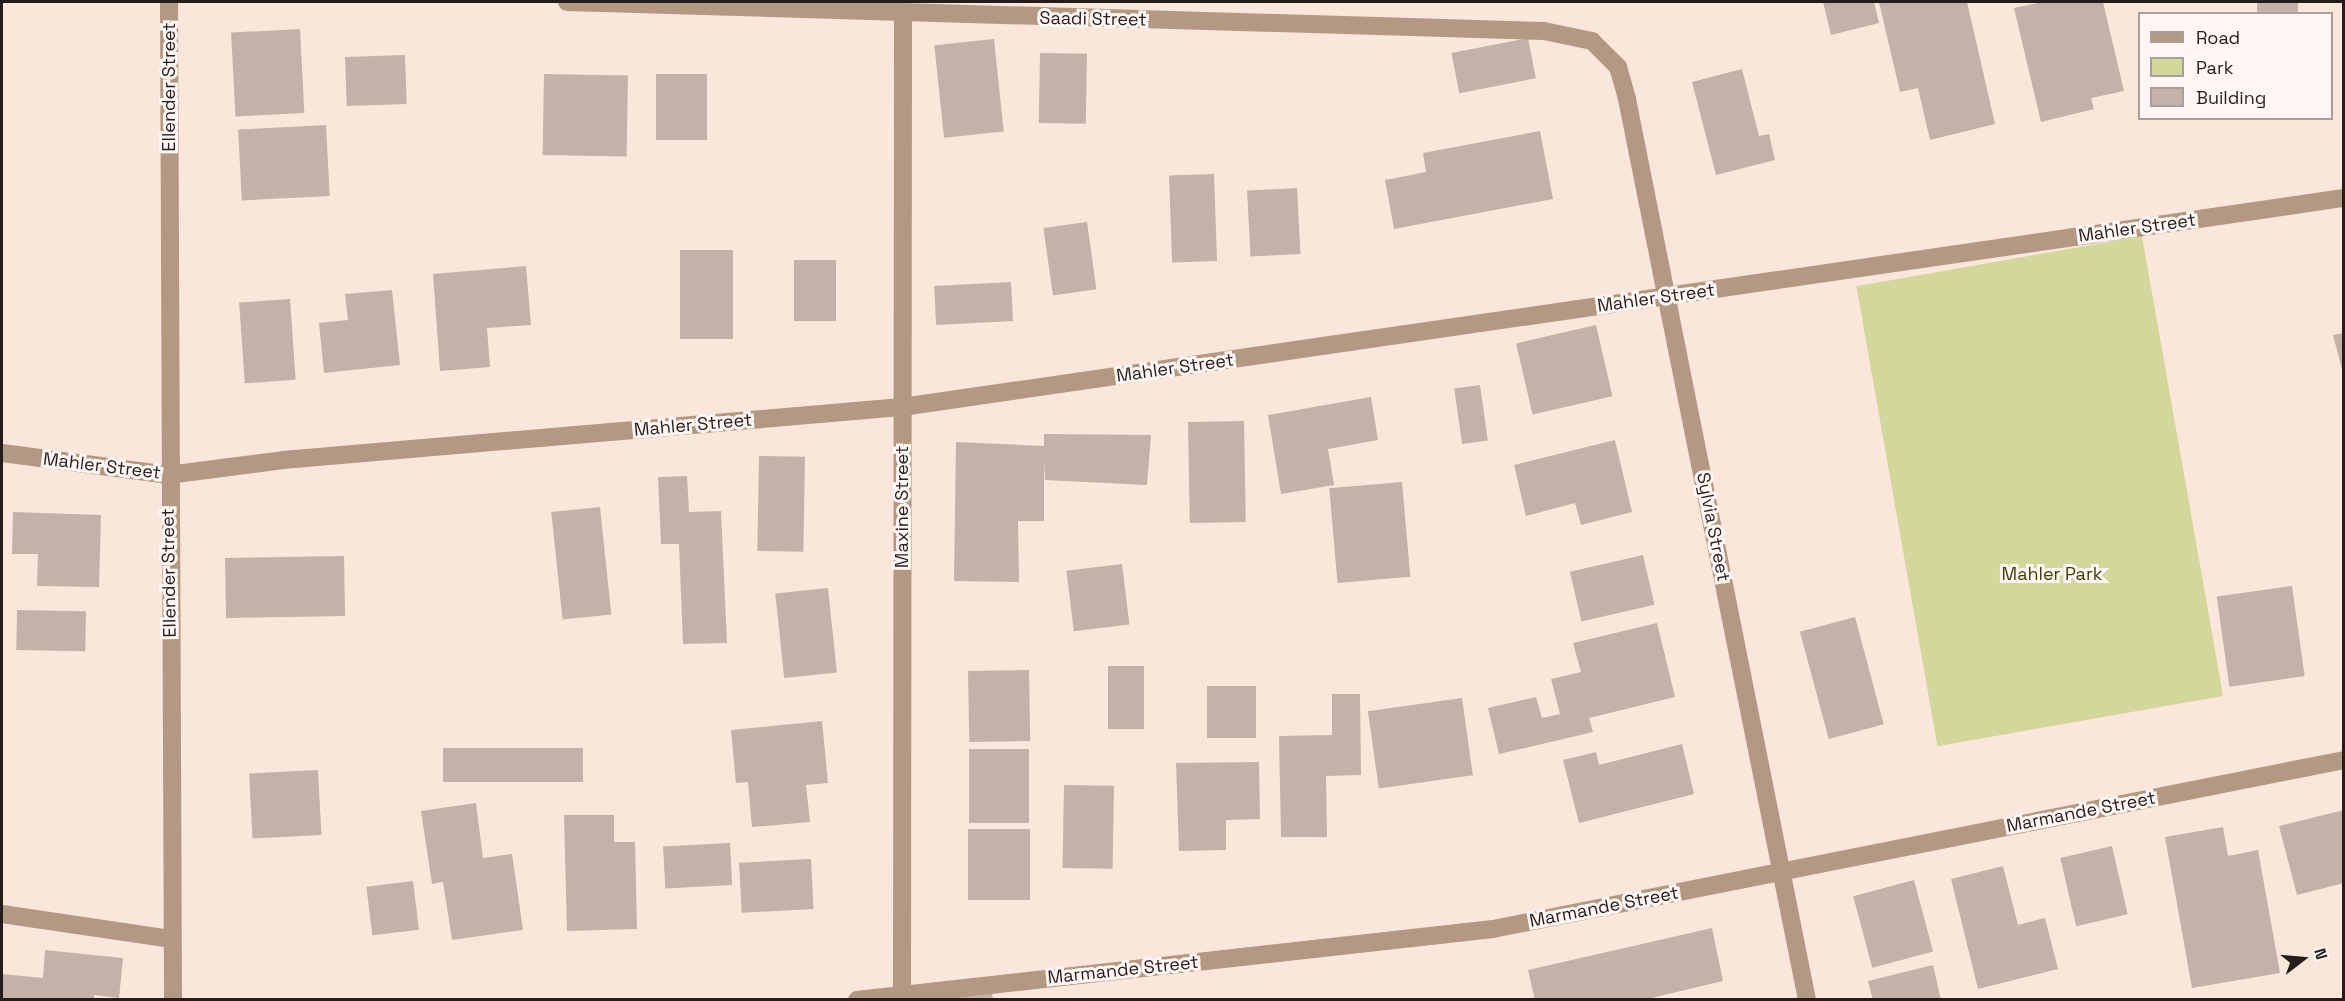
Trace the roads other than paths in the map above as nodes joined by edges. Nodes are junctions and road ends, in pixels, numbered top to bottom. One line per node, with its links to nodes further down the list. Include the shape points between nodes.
1 (169, 2): 9 (street, Ellender Street)
2 (567, 2): 3 (street, Saadi Street)
3 (903, 14): 4 (street, Saadi Street, via 1544,31 1592,41); 7 (street, Maxine Street)
4 (1610, 58): 6 (street, Sylvia Street, via 1618,67 1627,99)
5 (2343, 198): 6 (street, Mahler Street)
6 (1667, 297): 7 (street, Mahler Street); 11 (street, Sylvia Street)
7 (902, 407): 9 (street, Mahler Street, via 283,460); 14 (street, Maxine Street)
8 (2, 453): 9 (street, Mahler Street)
9 (168, 475): 13 (street, Ellender Street)
10 (2343, 760): 11 (street, Marmande Street)
11 (1781, 872): 14 (street, Marmande Street, via 1493,929); 17 (street, Sylvia Street)
12 (2, 914): 13 (street)
13 (172, 939): 15 (street, Ellender Street)
14 (902, 997): 16 (street, Marmande Street)
15 (173, 999)
16 (856, 999)
17 (1807, 999)

